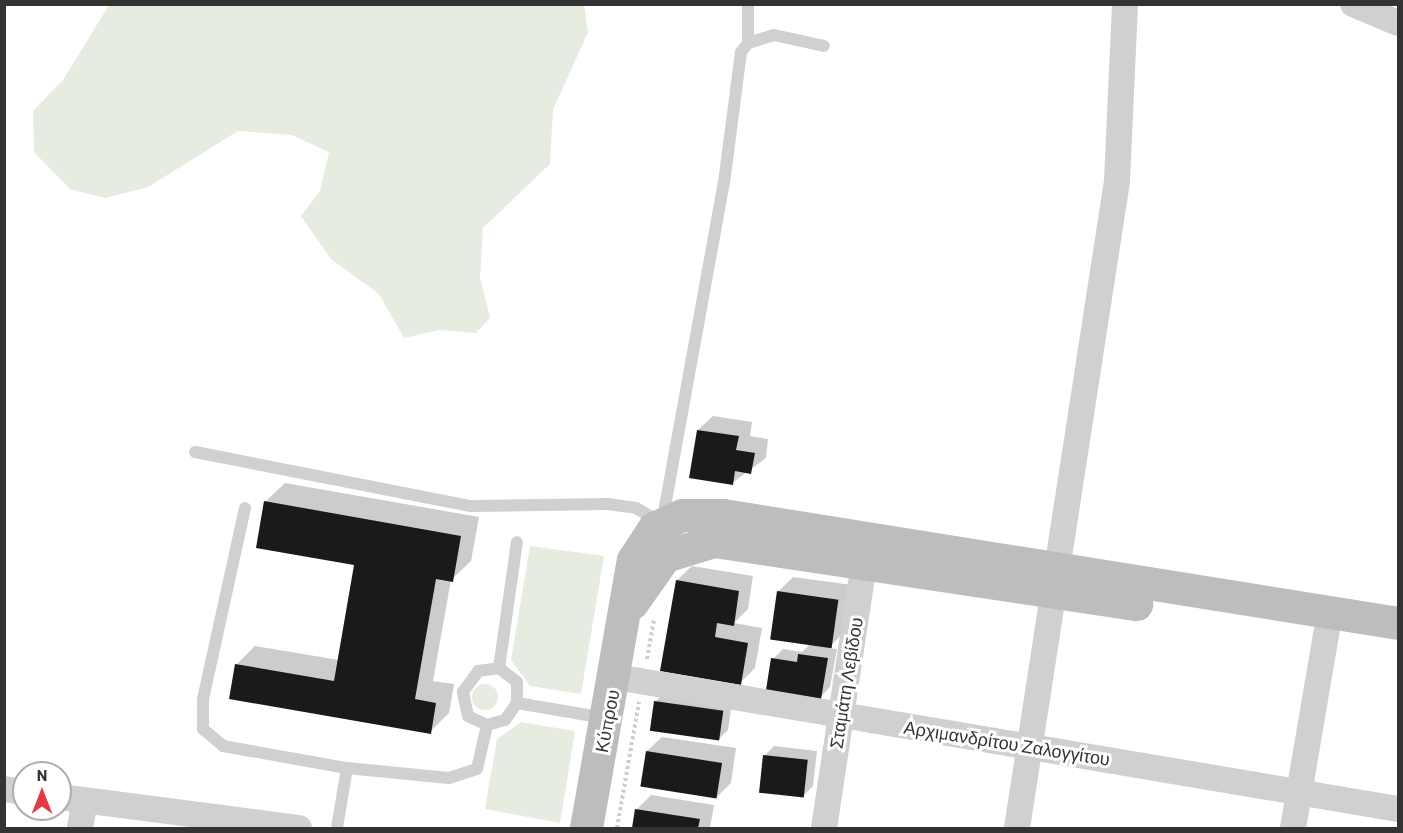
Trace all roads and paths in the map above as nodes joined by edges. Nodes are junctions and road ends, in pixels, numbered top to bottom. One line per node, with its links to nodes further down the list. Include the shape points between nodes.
1 (748, 4): 5 (lane)
2 (1125, 4): 12 (street, via 1117,181)
3 (1353, 4): 4 (street)
4 (1398, 23)
5 (748, 43): 6 (lane, via 774,35); 9 (lane, via 737,69)
6 (824, 46)
7 (195, 452): 9 (lane, via 471,506 608,504 636,508)
8 (245, 508): 24 (lane, via 203,699 203,729 223,746)
9 (675, 529): 11 (main road, via 723,515); 13 (main road, Κύπρου, via 657,563)
10 (517, 542): 17 (lane)
11 (866, 551): 12 (main road); 20 (street, Σταμάτη Λεβίδου)
12 (1054, 579): 14 (main road); 23 (street)
13 (641, 612): 18 (main road, Κύπρου); 18 (path)
14 (1327, 623): 15 (main road); 16 (main road); 25 (street)
15 (1398, 623)
16 (1398, 645)
17 (499, 668): 19 (lane, via 516,682); 22 (lane, via 478,671 463,692 468,716)
18 (630, 679): 20 (street, Αρχιμανδρίτου Ζαλογγίτου); 21 (main road, Κύπρου); 33 (path, Κύπρου)
19 (517, 703): 21 (lane); 22 (lane, via 505,720)
20 (840, 716): 23 (street, Αρχιμανδρίτου Ζαλογγίτου); 34 (street, Σταμάτη Λεβίδου)
21 (608, 719): 32 (main road, Κύπρου)
22 (487, 725): 24 (lane, via 481,760 465,776)
23 (1027, 746): 25 (street, Αρχιμανδρίτου Ζαλογγίτου); 35 (street)
24 (347, 768): 31 (lane)
25 (1298, 792): 28 (street, Αρχιμανδρίτου Ζαλογγίτου); 36 (street)
26 (72, 799): 27 (street)
27 (85, 801): 29 (street); 30 (street)
28 (1398, 809)
29 (80, 828)
30 (299, 828)
31 (337, 828)
32 (586, 828)
33 (617, 828)
34 (824, 828)
35 (1017, 828)
36 (1293, 828)

